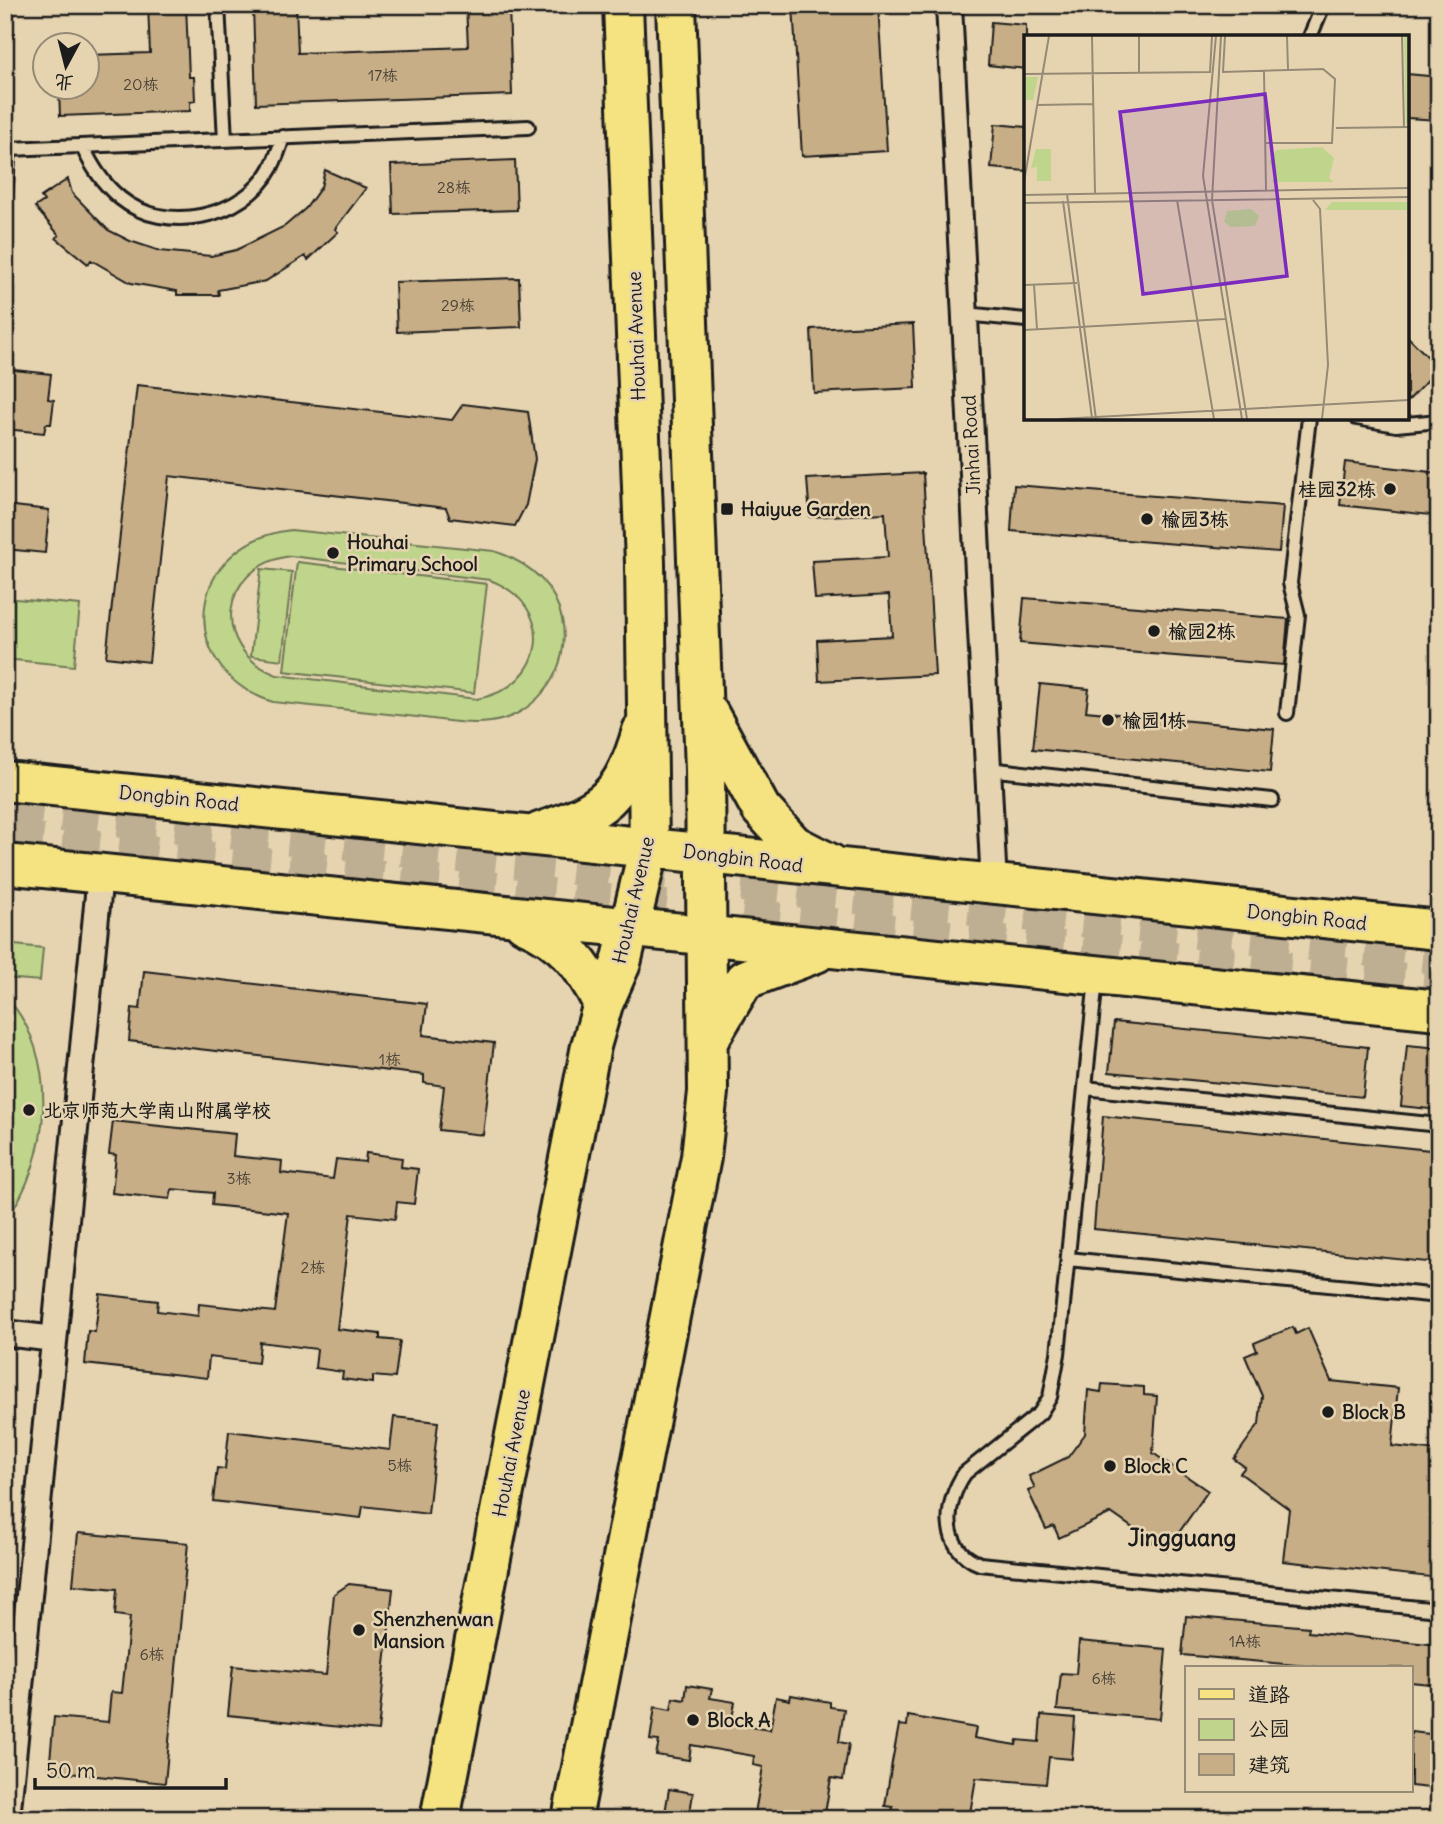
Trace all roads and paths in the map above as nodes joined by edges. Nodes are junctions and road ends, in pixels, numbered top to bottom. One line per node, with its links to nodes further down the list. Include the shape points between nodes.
1 (218, 5): 9 (lane)
2 (623, 5): 18 (main road, Houhai Avenue)
3 (676, 5): 17 (main road)
4 (949, 5): 12 (street, Jinhai Road)
5 (1323, 5): 6 (lane)
6 (1311, 35)
7 (528, 127): 8 (lane)
8 (284, 138): 9 (lane); 10 (lane, via 271,169 249,195 219,212 186,219 152,215 122,200 97,176)
9 (225, 140): 10 (lane)
10 (82, 146): 11 (lane, via 9,149)
11 (5, 194)
12 (965, 314): 13 (lane); 20 (street, Jinhai Road)
13 (1024, 320)
14 (1309, 420): 19 (lane, via 1290,583 1298,615)
15 (1368, 420): 16 (lane, via 1396,425)
16 (1439, 421)
17 (702, 699): 25 (main road); 27 (main road, via 761,808 794,845)
18 (647, 712): 23 (main road, via 631,768 611,797 585,816); 24 (main road, Houhai Avenue)
19 (1287, 713)
20 (988, 769): 22 (lane); 29 (street, Jinhai Road)
21 (5, 781): 23 (main road, Dongbin Road)
22 (1272, 800)
23 (537, 834): 24 (main road, Dongbin Road)
24 (649, 847): 25 (main road, Dongbin Road); 31 (main road, Houhai Avenue)
25 (706, 854): 27 (main road, Dongbin Road); 33 (main road)
26 (5, 864): 28 (main road)
27 (842, 870): 29 (main road, Dongbin Road)
28 (100, 875): 30 (main road); 44 (street)
29 (994, 885): 32 (main road, Dongbin Road)
30 (510, 917): 31 (main road); 36 (main road, via 546,932 572,952)
31 (629, 930): 33 (main road); 36 (main road, Houhai Avenue)
32 (1439, 930)
33 (706, 937): 34 (main road); 38 (main road)
34 (833, 948): 35 (main road); 38 (main road, via 744,980)
35 (1096, 974): 37 (main road); 39 (lane)
36 (603, 1004): 47 (main road, Houhai Avenue, via 591,1046)
37 (1439, 1010)
38 (708, 1041): 48 (main road, via 701,1157)
39 (1085, 1088): 40 (lane); 41 (lane)
40 (1439, 1125)
41 (1068, 1259): 42 (lane); 45 (lane, via 1050,1397 1040,1413 957,1484 951,1528 957,1550 966,1559)
42 (1439, 1296)
43 (5, 1333): 44 (street)
44 (54, 1339): 46 (street)
45 (1439, 1610)
46 (7, 1819)
47 (440, 1819)
48 (572, 1819)

